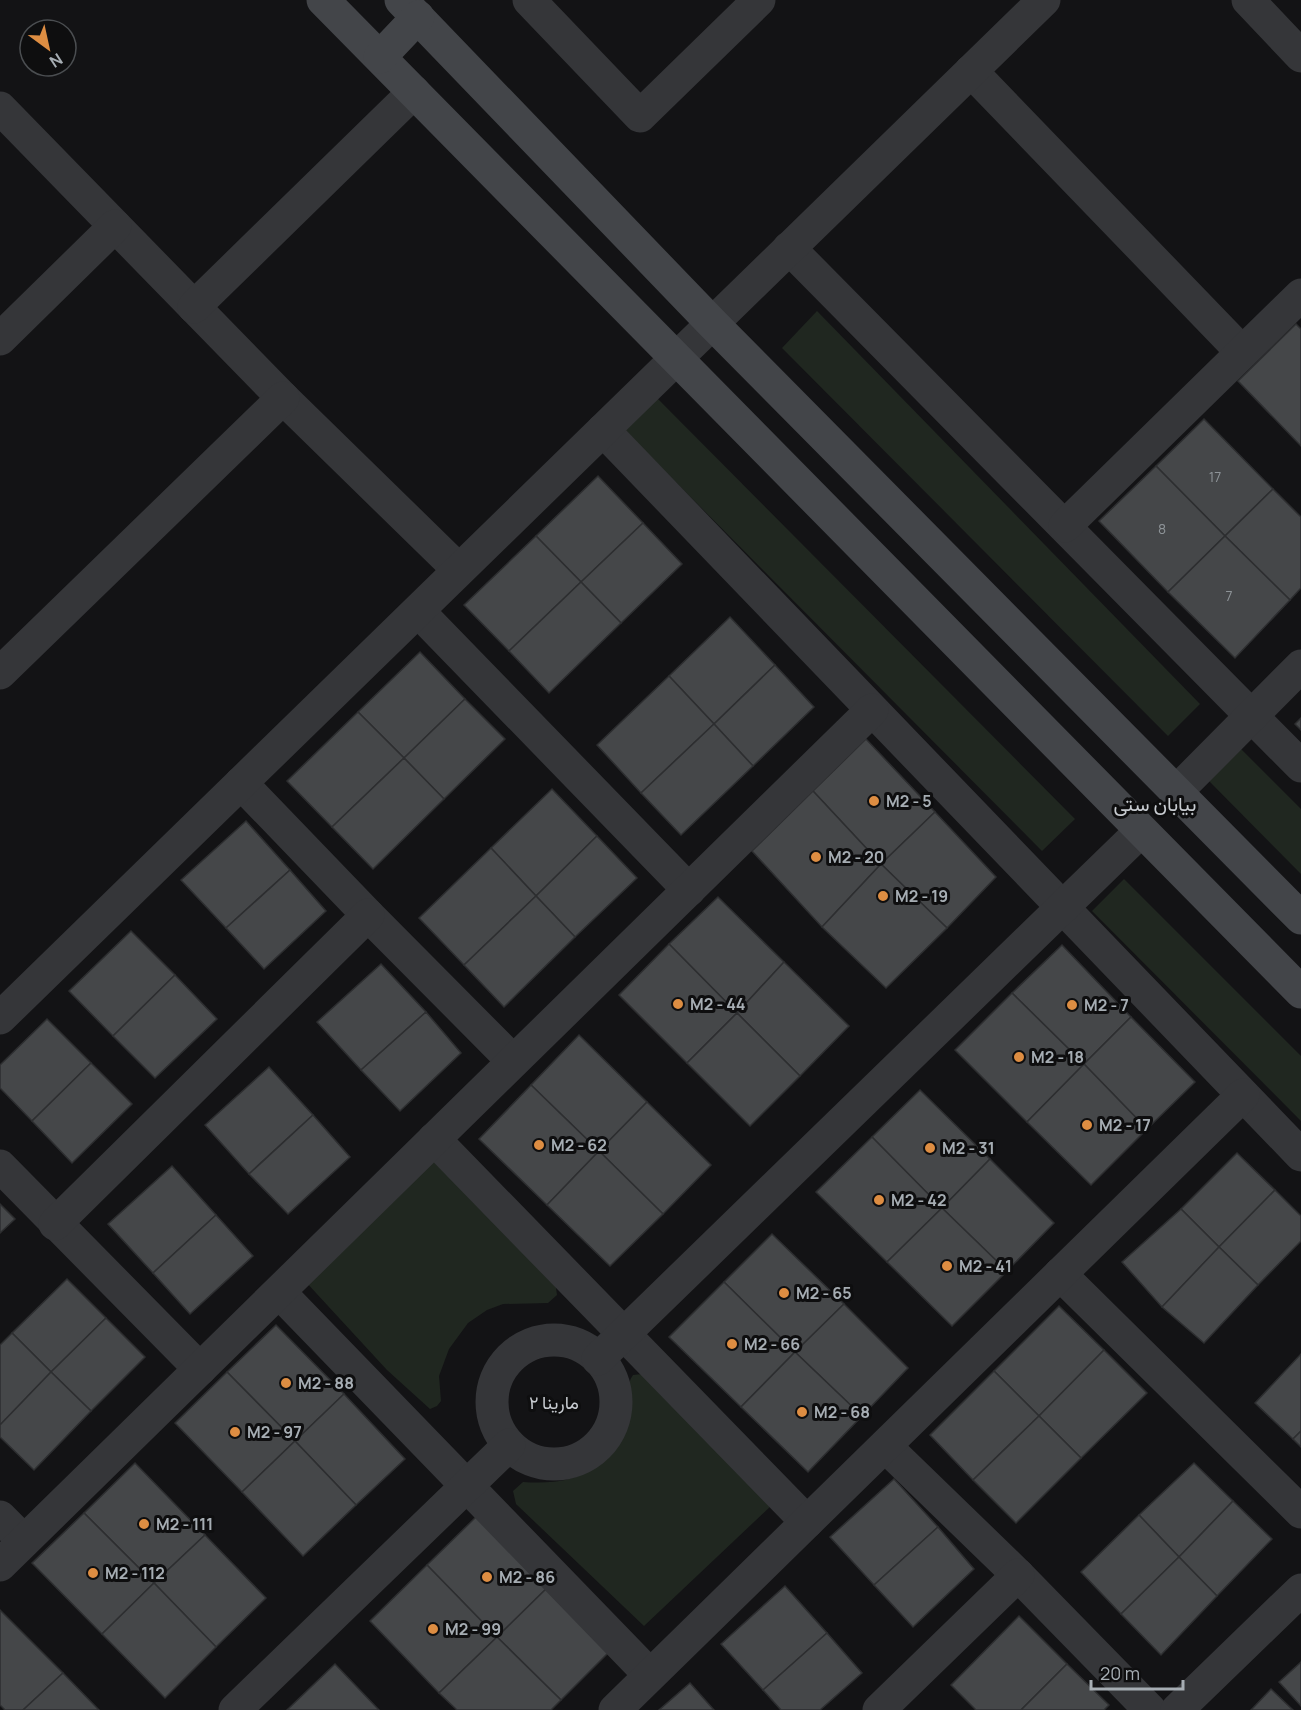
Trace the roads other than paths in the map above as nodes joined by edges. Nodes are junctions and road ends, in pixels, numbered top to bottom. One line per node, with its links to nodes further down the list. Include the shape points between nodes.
1 (323, 0): 8 (street)
2 (529, 0): 3 (street, via 640,116)
3 (759, 0)
4 (1044, 0): 9 (street)
5 (1248, 0): 7 (street)
6 (409, 9): 8 (street); 16 (street)
7 (1295, 38)
8 (380, 57): 10 (street)
9 (971, 71): 13 (street); 18 (street)
10 (414, 92): 15 (street); 19 (street)
11 (0, 108): 12 (street)
12 (115, 226): 15 (street); 17 (street)
13 (789, 248): 16 (street); 22 (street)
14 (1301, 295): 18 (street)
15 (194, 306): 20 (street)
16 (712, 323): 19 (street); 31 (street)
17 (0, 339)
18 (1242, 352): 22 (street)
19 (675, 359): 21 (street); 32 (street)
20 (283, 398): 23 (street); 26 (street)
21 (603, 430): 23 (street); 27 (street)
22 (1065, 526): 28 (street)
23 (459, 570): 24 (street)
24 (417, 611): 30 (street); 33 (street)
25 (1301, 666): 28 (street)
26 (0, 673)
27 (872, 710): 33 (street); 34 (street)
28 (1252, 716): 29 (street); 31 (street)
29 (1301, 766)
30 (241, 783): 35 (street); 38 (street)
31 (1176, 792): 36 (street)
32 (1141, 831): 34 (street); 37 (street)
33 (689, 890): 39 (street)
34 (1063, 907): 40 (street); 47 (street)
35 (368, 915): 39 (street); 44 (street)
36 (1301, 918)
37 (1301, 992)
38 (5, 1003)
39 (513, 1062): 41 (street)
40 (1243, 1095): 42 (street); 45 (street)
41 (434, 1139): 46 (street); 47 (street)
42 (1301, 1155)
43 (0, 1166): 44 (street)
44 (55, 1224): 49 (street)
45 (1060, 1274): 51 (street); 53 (street)
46 (279, 1292): 49 (street); 52 (street)
47 (624, 1333): 48 (street); 55 (street)
48 (598, 1359): 50 (street, via 587,1349 567,1341 547,1340 528,1345 511,1356 492,1390 497,1429); 50 (street, via 613,1381 616,1402 613,1423 602,1442 586,1455 566,1463 545,1464)
49 (200, 1369): 56 (street)
50 (508, 1445): 52 (street)
51 (885, 1446): 55 (street); 58 (street)
52 (468, 1485): 60 (street); 61 (street)
53 (1301, 1512)
54 (0, 1517): 56 (street)
55 (807, 1522): 60 (street)
56 (24, 1541): 57 (street)
57 (0, 1565)
58 (1018, 1575): 63 (street); 64 (street)
59 (1301, 1590): 65 (street)
60 (651, 1675): 62 (street)
61 (235, 1710)
62 (615, 1710)
63 (879, 1710)
64 (1150, 1710)
65 (1177, 1710)

